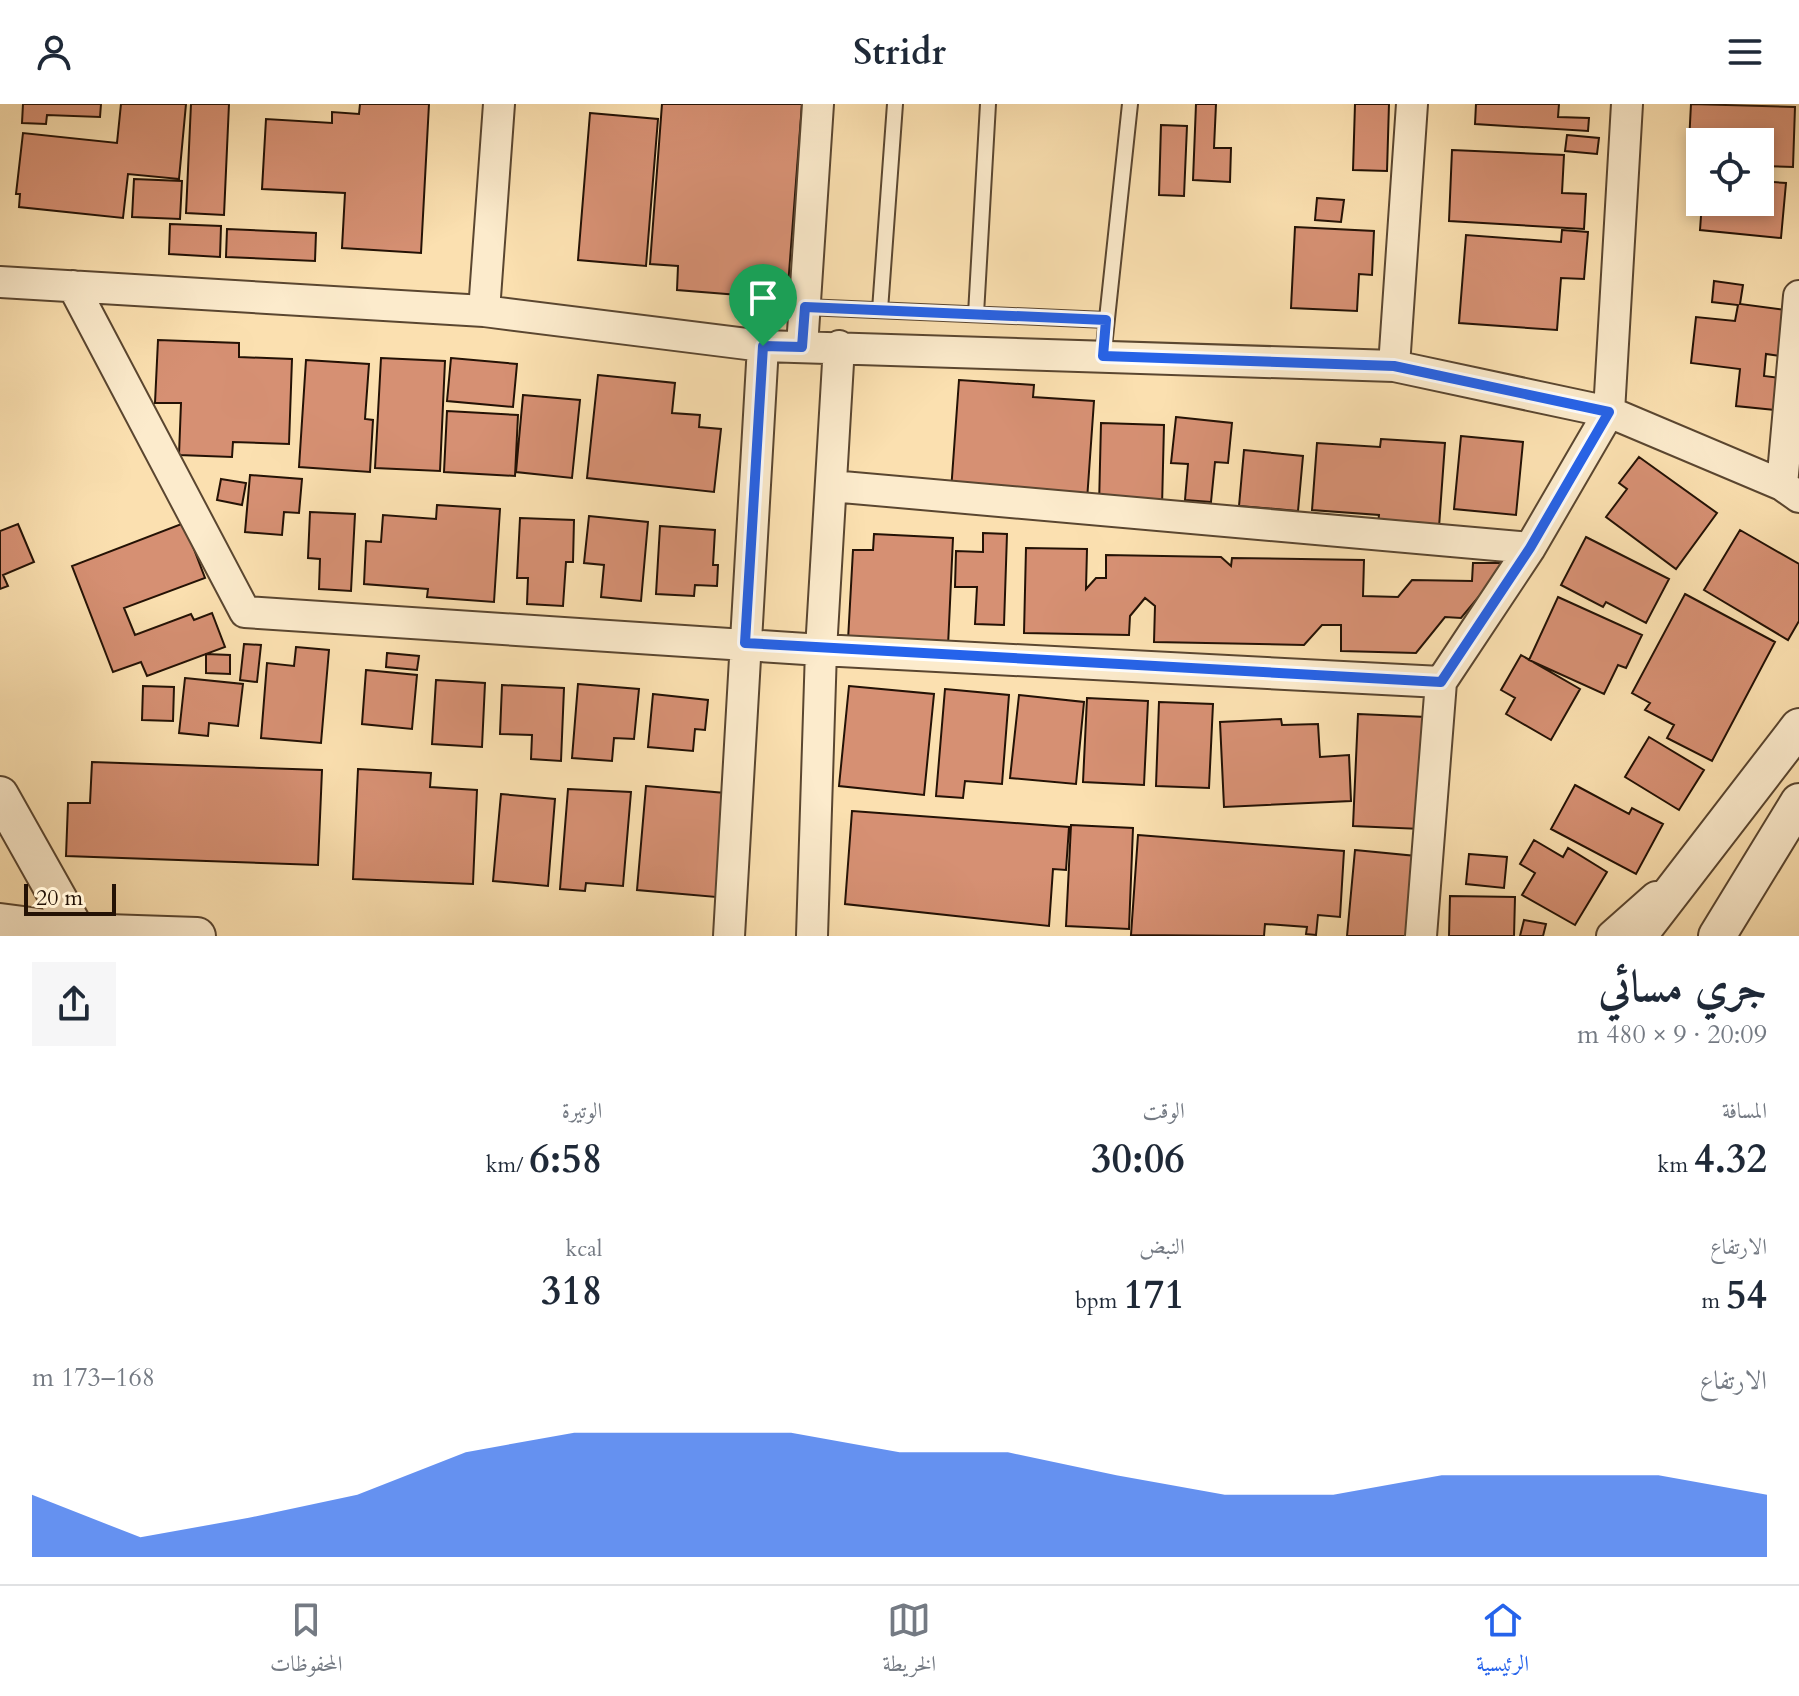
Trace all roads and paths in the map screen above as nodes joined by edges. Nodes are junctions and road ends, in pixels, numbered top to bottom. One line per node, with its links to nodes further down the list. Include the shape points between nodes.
1 (499, 104): 13 (street)
2 (818, 104): 11 (street)
3 (895, 104): 12 (lane)
4 (988, 104): 14 (lane)
5 (1130, 104): 15 (lane)
6 (1412, 104): 20 (street)
7 (1627, 104): 21 (street)
8 (0, 282): 9 (street)
9 (73, 286): 13 (street); 25 (street, via 245,612)
10 (1799, 296): 23 (street)
11 (805, 307): 12 (lane); 18 (street)
12 (880, 310): 14 (lane)
13 (484, 311): 16 (street)
14 (976, 314): 15 (lane)
15 (1106, 320): 19 (lane)
16 (763, 346): 18 (street); 25 (street)
17 (839, 346): 18 (street); 19 (street); 22 (street)
18 (802, 347)
19 (1103, 356): 20 (street)
20 (1394, 366): 21 (street)
21 (1609, 412): 23 (street); 24 (street)
22 (831, 486): 24 (street); 26 (street)
23 (1790, 491)
24 (1530, 548): 27 (street)
25 (745, 643): 26 (street); 35 (street)
26 (821, 650): 27 (street); 36 (street)
27 (1441, 682): 37 (street)
28 (1799, 727): 31 (street)
29 (1799, 802): 40 (street)
30 (4, 817): 33 (street)
31 (1691, 867): 38 (street); 39 (street)
32 (0, 922): 33 (street)
33 (77, 932): 34 (street)
34 (197, 936)
35 (729, 936)
36 (812, 936)
37 (1421, 936)
38 (1612, 936)
39 (1638, 936)
40 (1717, 936)

